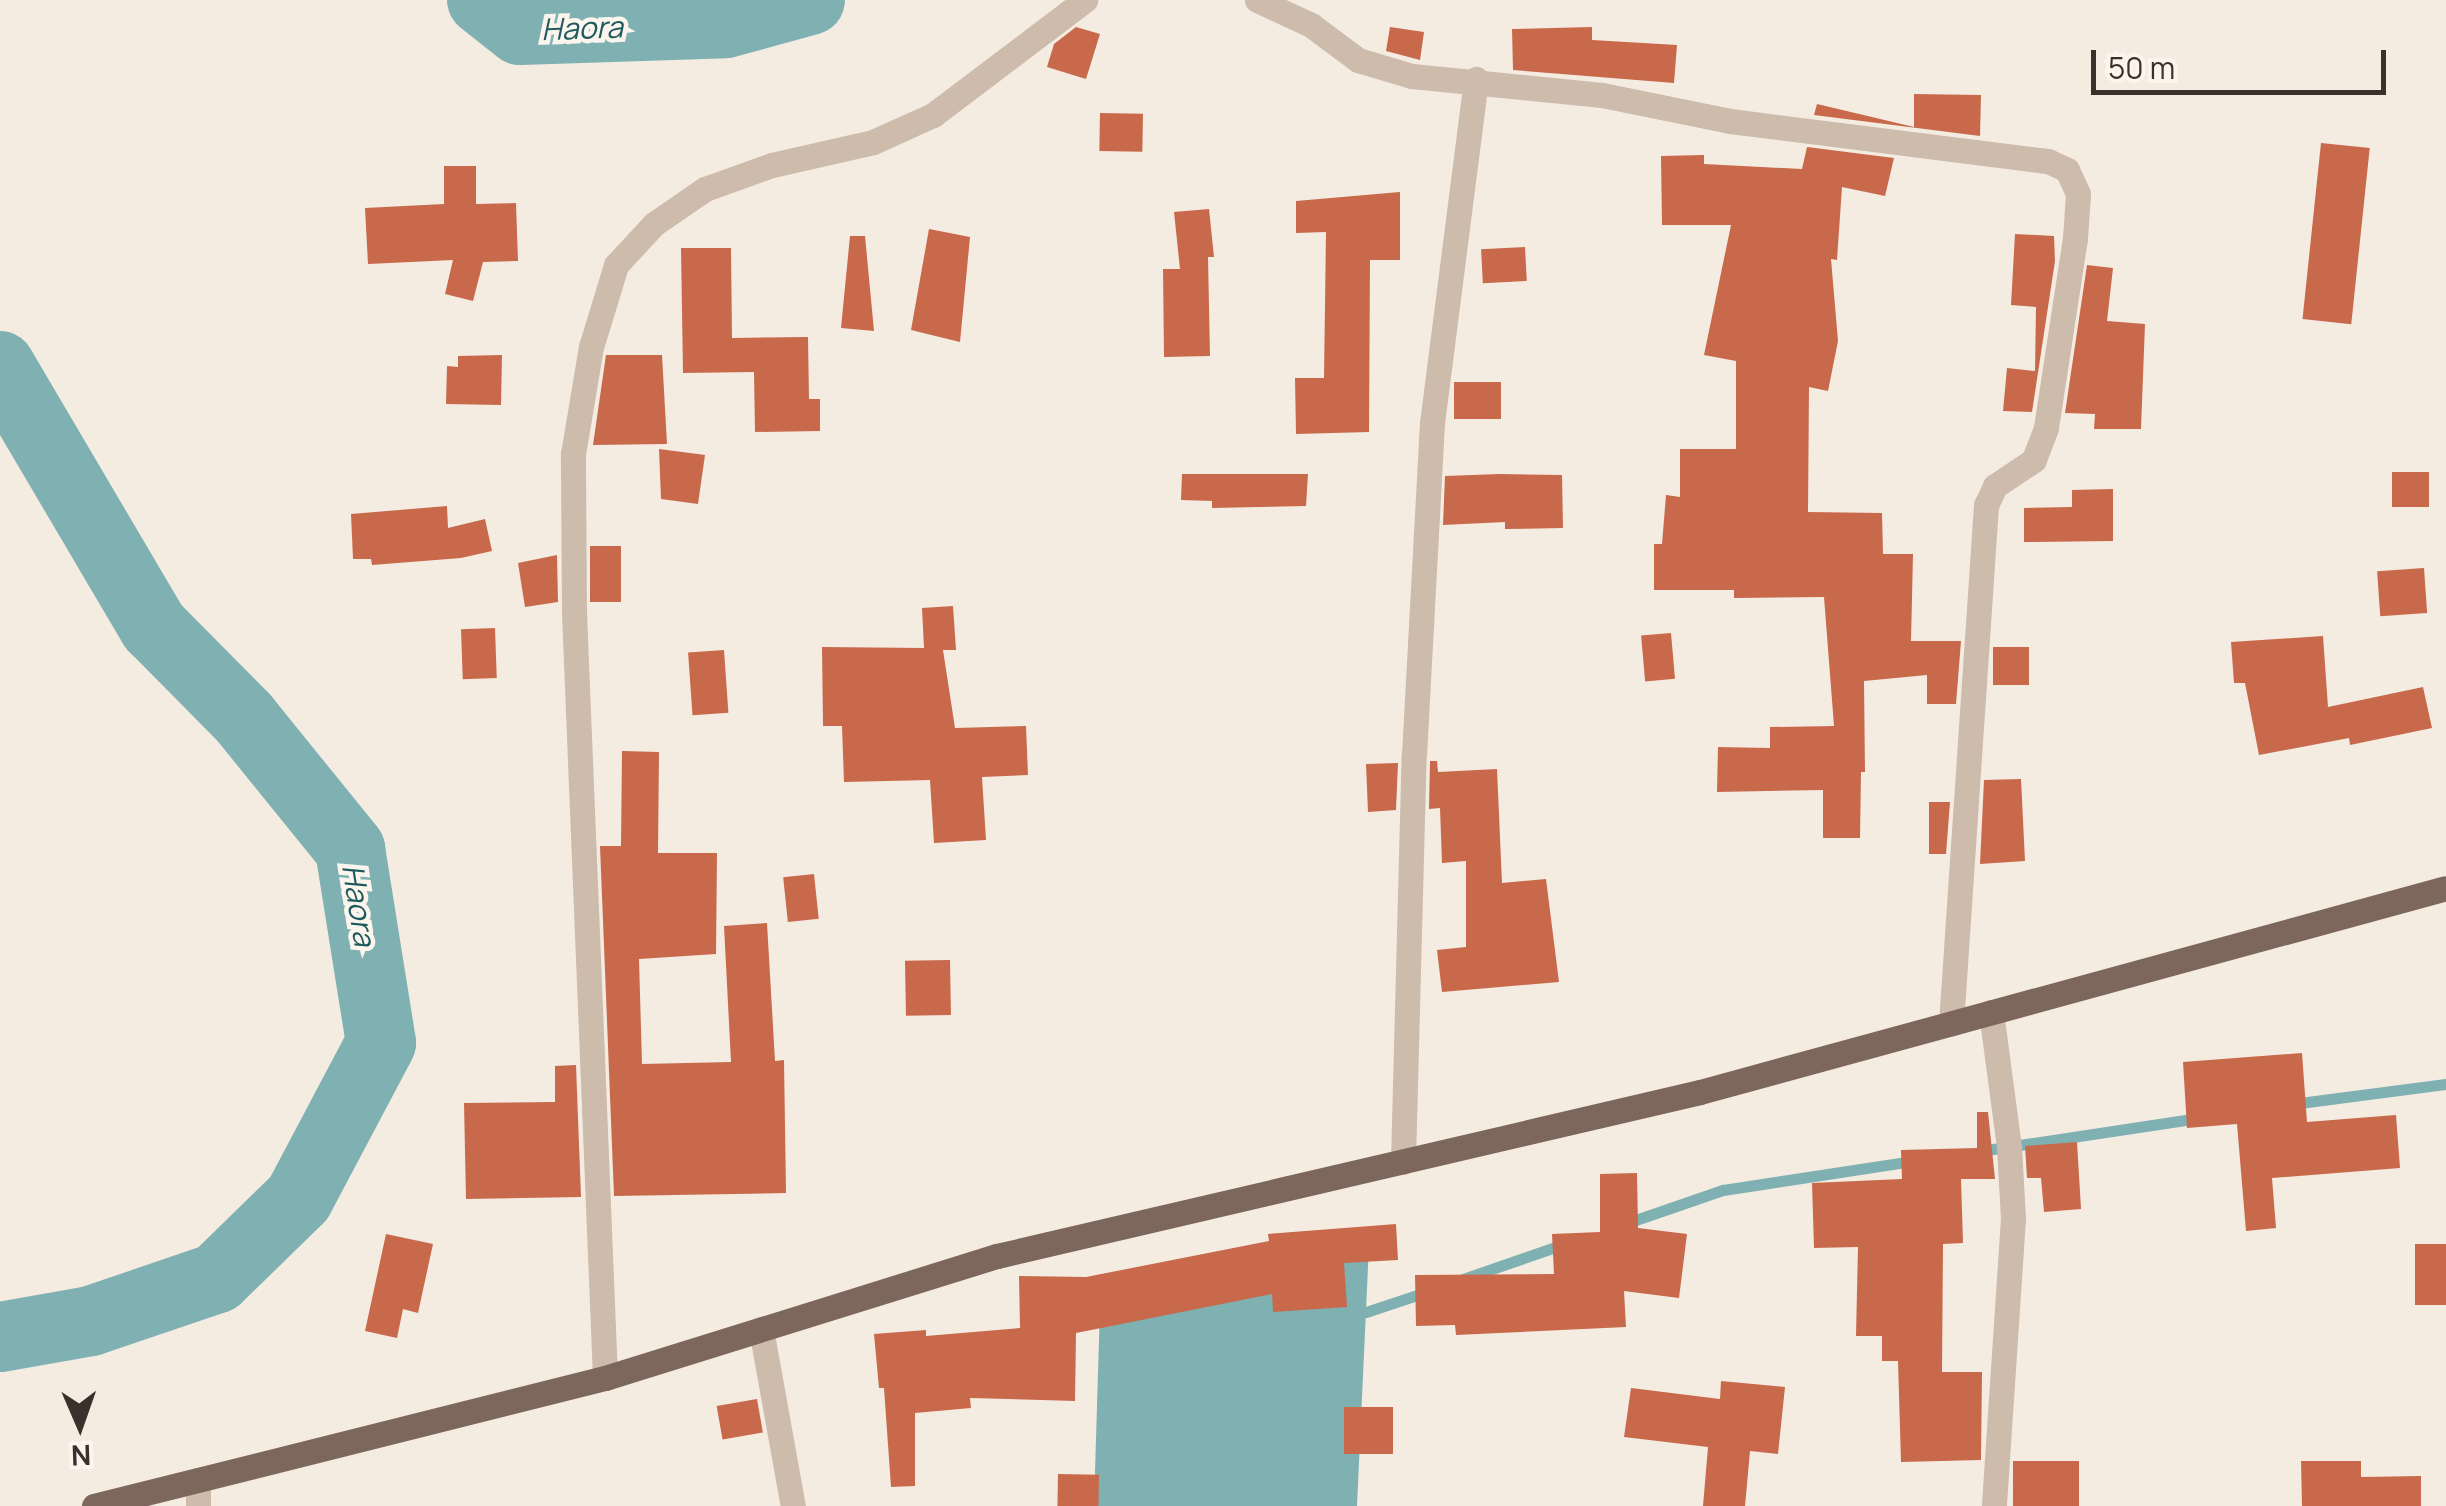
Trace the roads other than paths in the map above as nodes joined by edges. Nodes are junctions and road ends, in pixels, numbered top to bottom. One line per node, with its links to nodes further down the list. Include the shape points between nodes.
1 (1084, 0): 9 (street, via 933,115 872,142 705,188 654,224 616,265 591,347 573,454)
2 (1257, 0): 3 (street, via 1311,26 1358,60 1412,76)
3 (1476, 79): 6 (street, via 1730,121 2048,161 2067,170 2078,194 2075,238 2046,428 2034,460 1995,486 1986,505); 7 (street, via 1432,423 1414,754)
4 (2446, 888): 5 (main road)
5 (1992, 1012): 6 (main road); 13 (street, via 2013,1218)
6 (1951, 1024): 7 (main road)
7 (1403, 1162): 8 (main road, via 997,1256)
8 (761, 1330): 9 (main road); 12 (street)
9 (605, 1378): 10 (main road)
10 (198, 1493): 11 (main road)
11 (94, 1506)
12 (793, 1506)
13 (1994, 1506)

